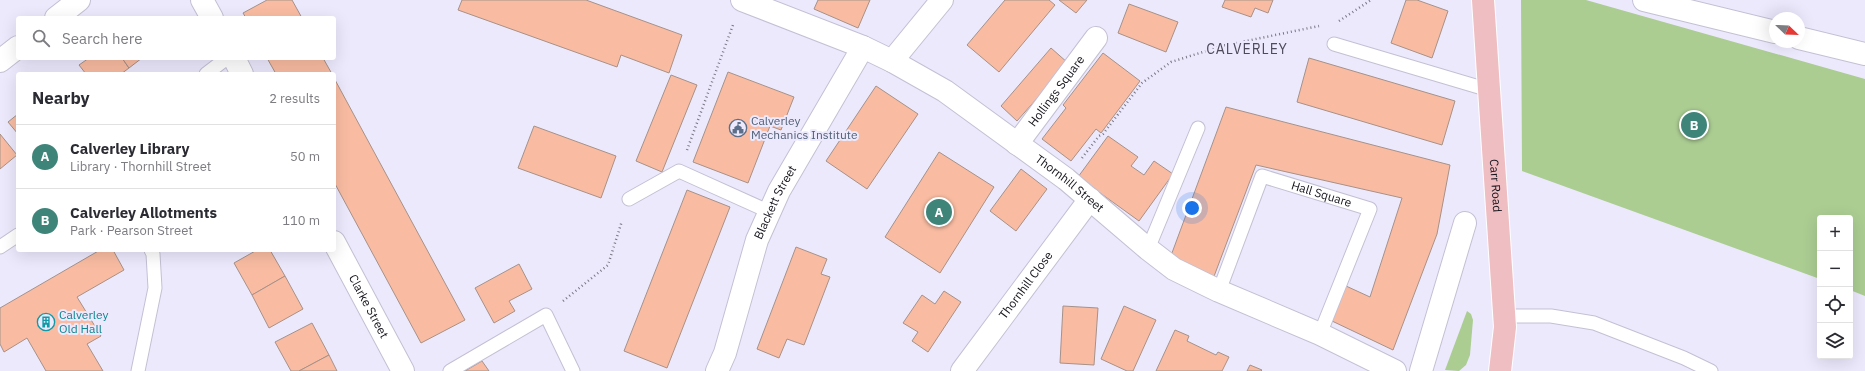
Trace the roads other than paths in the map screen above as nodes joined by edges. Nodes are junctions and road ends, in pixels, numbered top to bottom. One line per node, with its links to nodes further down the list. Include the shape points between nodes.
1 (79, 0): 7 (street)
2 (202, 0): 8 (street)
3 (742, 0): 13 (street, Thornhill Street)
4 (942, 0): 18 (street)
5 (1483, 0): 22 (main road, Carr Road)
6 (1644, 0): 9 (street)
7 (59, 16)
8 (211, 16)
9 (1769, 31)
10 (1096, 38): 24 (street, Hollings Square)
11 (1805, 39): 15 (street)
12 (1334, 44): 22 (lane)
13 (863, 47): 18 (street, Thornhill Street); 27 (street, Blackett Street, via 779,191)
14 (16, 49): 19 (street)
15 (1865, 54)
16 (224, 60): 20 (lane)
17 (235, 60): 21 (street)
18 (892, 60): 24 (street, Thornhill Street, via 945,91)
19 (0, 61)
20 (209, 72)
21 (241, 72)
22 (1490, 90): 35 (main road, Carr Road)
23 (1198, 128): 32 (lane)
24 (1017, 144): 26 (street, Thornhill Street, via 1066,178)
25 (629, 199): 27 (lane, via 679,171)
26 (1090, 199): 32 (street, Thornhill Street); 42 (street, Thornhill Close)
27 (770, 212): 41 (street, Blackett Street, via 757,240 725,353)
28 (1465, 223): 44 (street)
29 (16, 236): 31 (lane)
30 (336, 246): 38 (street, Clarke Street)
31 (0, 247)
32 (1148, 249): 34 (street, Thornhill Street, via 1174,269)
33 (152, 252): 37 (lane, via 155,288)
34 (1219, 291): 36 (street, Thornhill Street); 36 (lane, Hall Square, via 1262,176 1370,209)
35 (1504, 316): 45 (main road, Carr Road); 46 (lane, via 1551,316 1594,323)
36 (1320, 334): 43 (street, Thornhill Street)
37 (138, 371)
38 (403, 371)
39 (450, 371): 40 (lane, via 546,315)
40 (573, 371)
41 (717, 371)
42 (962, 371)
43 (1395, 371)
44 (1420, 371)
45 (1500, 371)
46 (1711, 371)

